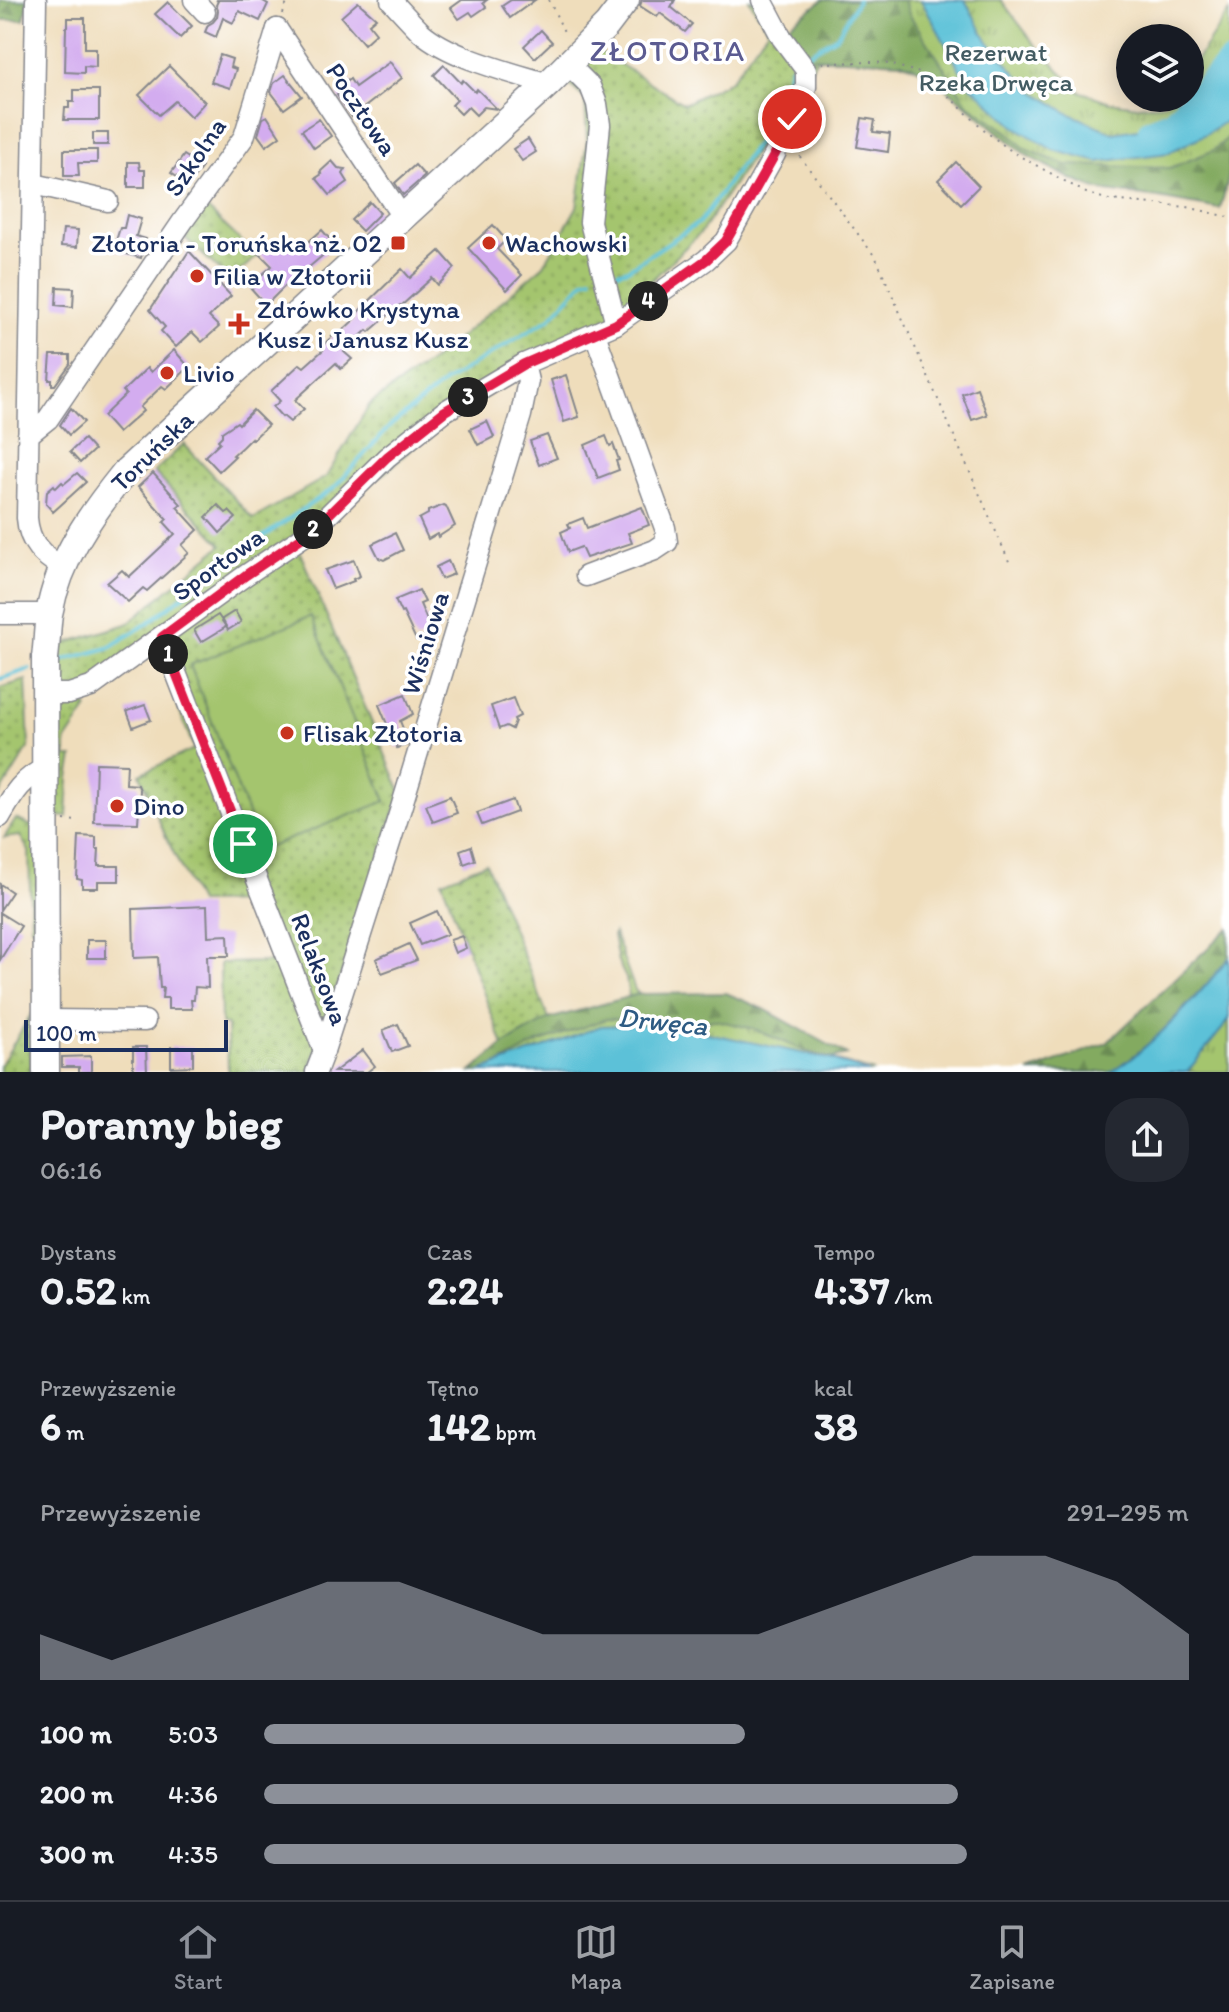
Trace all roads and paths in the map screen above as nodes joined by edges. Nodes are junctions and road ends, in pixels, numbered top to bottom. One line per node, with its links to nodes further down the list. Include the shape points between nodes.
1 (36, 0): 11 (street)
2 (391, 0): 9 (street, via 423,34 444,46)
3 (549, 0): 7 (path)
4 (626, 0): 7 (main road, Toruńska)
5 (762, 0): 8 (street)
6 (277, 29): 14 (street, Pocztowa); 18 (street, Szkolna, via 244,137 48,419)
7 (575, 58): 9 (main road, Toruńska); 15 (street, via 597,104 600,125 590,222)
8 (806, 70): 10 (street, Sportowa, via 806,87); 13 (path, via 833,61 875,62 917,72 1014,153 1086,193)
9 (548, 84): 14 (main road, Toruńska)
10 (784, 135): 15 (street, Sportowa, via 726,241); 19 (path, via 876,258)
11 (34, 184): 12 (street); 18 (street)
12 (108, 201)
13 (1229, 217)
14 (403, 218): 20 (main road, Toruńska, via 125,472 88,519)
15 (616, 324): 16 (street, Sportowa)
16 (595, 334): 17 (street, Sportowa); 21 (street, via 667,542)
17 (524, 364): 24 (street, Sportowa, via 445,411 387,457 313,530); 32 (street, Wiśniowa, via 528,381 521,415)
18 (28, 435): 20 (street, via 29,535)
19 (1011, 566)
20 (63, 568): 23 (main road, Toruńska)
21 (586, 576)
22 (0, 614): 23 (street)
23 (49, 614): 25 (main road, Toruńska)
24 (162, 637): 25 (street, Sportowa, via 91,687); 32 (street, Relaksowa)
25 (44, 694): 26 (main road, Toruńska)
26 (44, 769): 27 (street, via 16,789); 30 (main road, Toruńska)
27 (0, 817)
28 (54, 820): 29 (path)
29 (79, 821)
30 (46, 1020): 31 (street); 33 (main road, Toruńska)
31 (145, 1021)
32 (324, 1051): 34 (street, Wiśniowa)
33 (46, 1072)
34 (316, 1072)

